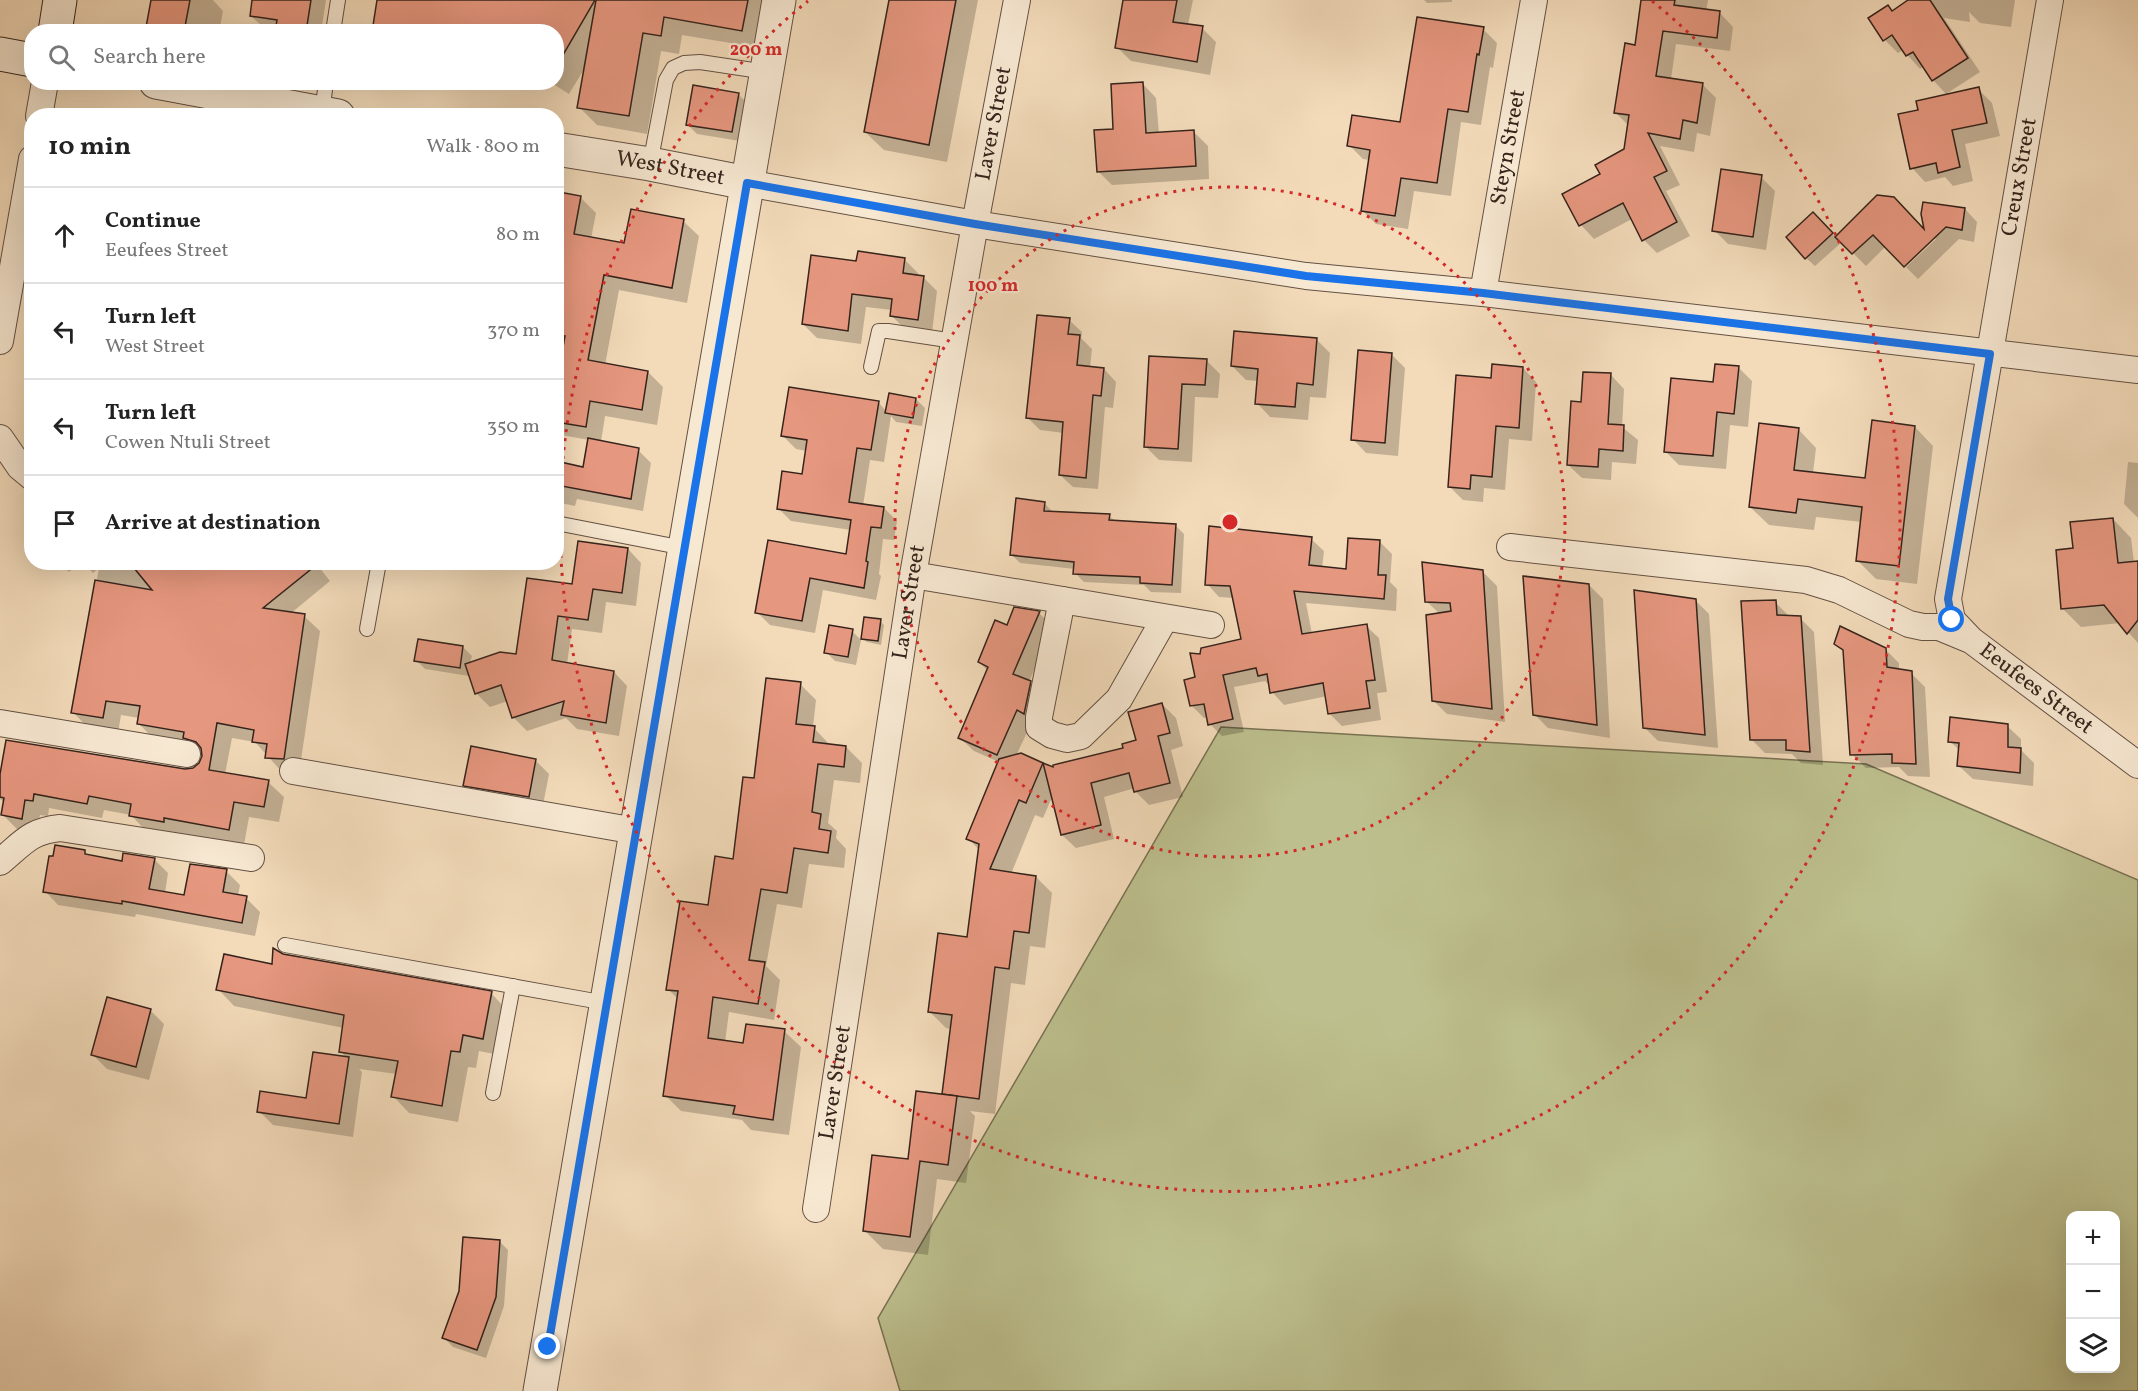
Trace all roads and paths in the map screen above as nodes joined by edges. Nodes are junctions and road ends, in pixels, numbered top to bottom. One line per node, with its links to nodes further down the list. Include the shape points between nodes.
1 (60, 0): 7 (street)
2 (338, 0): 8 (lane)
3 (779, 0): 11 (street)
4 (1017, 0): 22 (street, Laver Street)
5 (1534, 0): 24 (street, Steyn Street)
6 (2050, 0): 27 (street, Creux Street)
7 (56, 24)
8 (334, 24)
9 (0, 54): 10 (street)
10 (24, 58)
11 (766, 72): 19 (lane, via 700,63 673,68 666,80); 20 (street)
12 (44, 90): 15 (street)
13 (191, 90): 16 (street)
14 (329, 104): 17 (street)
15 (40, 108)
16 (271, 108)
17 (296, 108)
18 (564, 150): 19 (street, West Street)
19 (650, 164): 20 (street, West Street)
20 (747, 183): 22 (street, West Street); 34 (street)
21 (24, 204): 23 (street)
22 (975, 224): 24 (street, West Street, via 1306,276); 26 (street, Laver Street)
23 (14, 262): 25 (street)
24 (1483, 293): 27 (street, West Street)
25 (0, 341)
26 (954, 341): 28 (lane, via 879,331); 36 (street, Laver Street)
27 (1990, 354): 29 (street, West Street); 41 (street, Eeufees Street, via 1948,599 1952,620)
28 (871, 367)
29 (2138, 370)
30 (0, 438): 31 (street)
31 (24, 470)
32 (564, 525): 34 (lane)
33 (1510, 547): 41 (street, via 1806,580 1839,590 1909,624 1939,627)
34 (684, 548): 46 (street)
35 (378, 570): 40 (lane)
36 (913, 575): 37 (street); 53 (street, Laver Street)
37 (1062, 600): 38 (street); 38 (street, via 1039,717 1040,727 1067,739 1081,736 1119,699)
38 (1165, 618): 39 (street)
39 (1211, 625)
40 (367, 629)
41 (1971, 640): 44 (street, Eeufees Street)
42 (0, 723): 43 (street)
43 (187, 754)
44 (2138, 765)
45 (293, 771): 46 (street)
46 (636, 831): 51 (street)
47 (251, 858): 48 (street, via 60,828 30,836)
48 (0, 862)
49 (285, 945): 50 (lane)
50 (513, 986): 51 (lane); 52 (lane)
51 (606, 1003): 54 (street)
52 (493, 1093)
53 (816, 1209)
54 (540, 1391)

